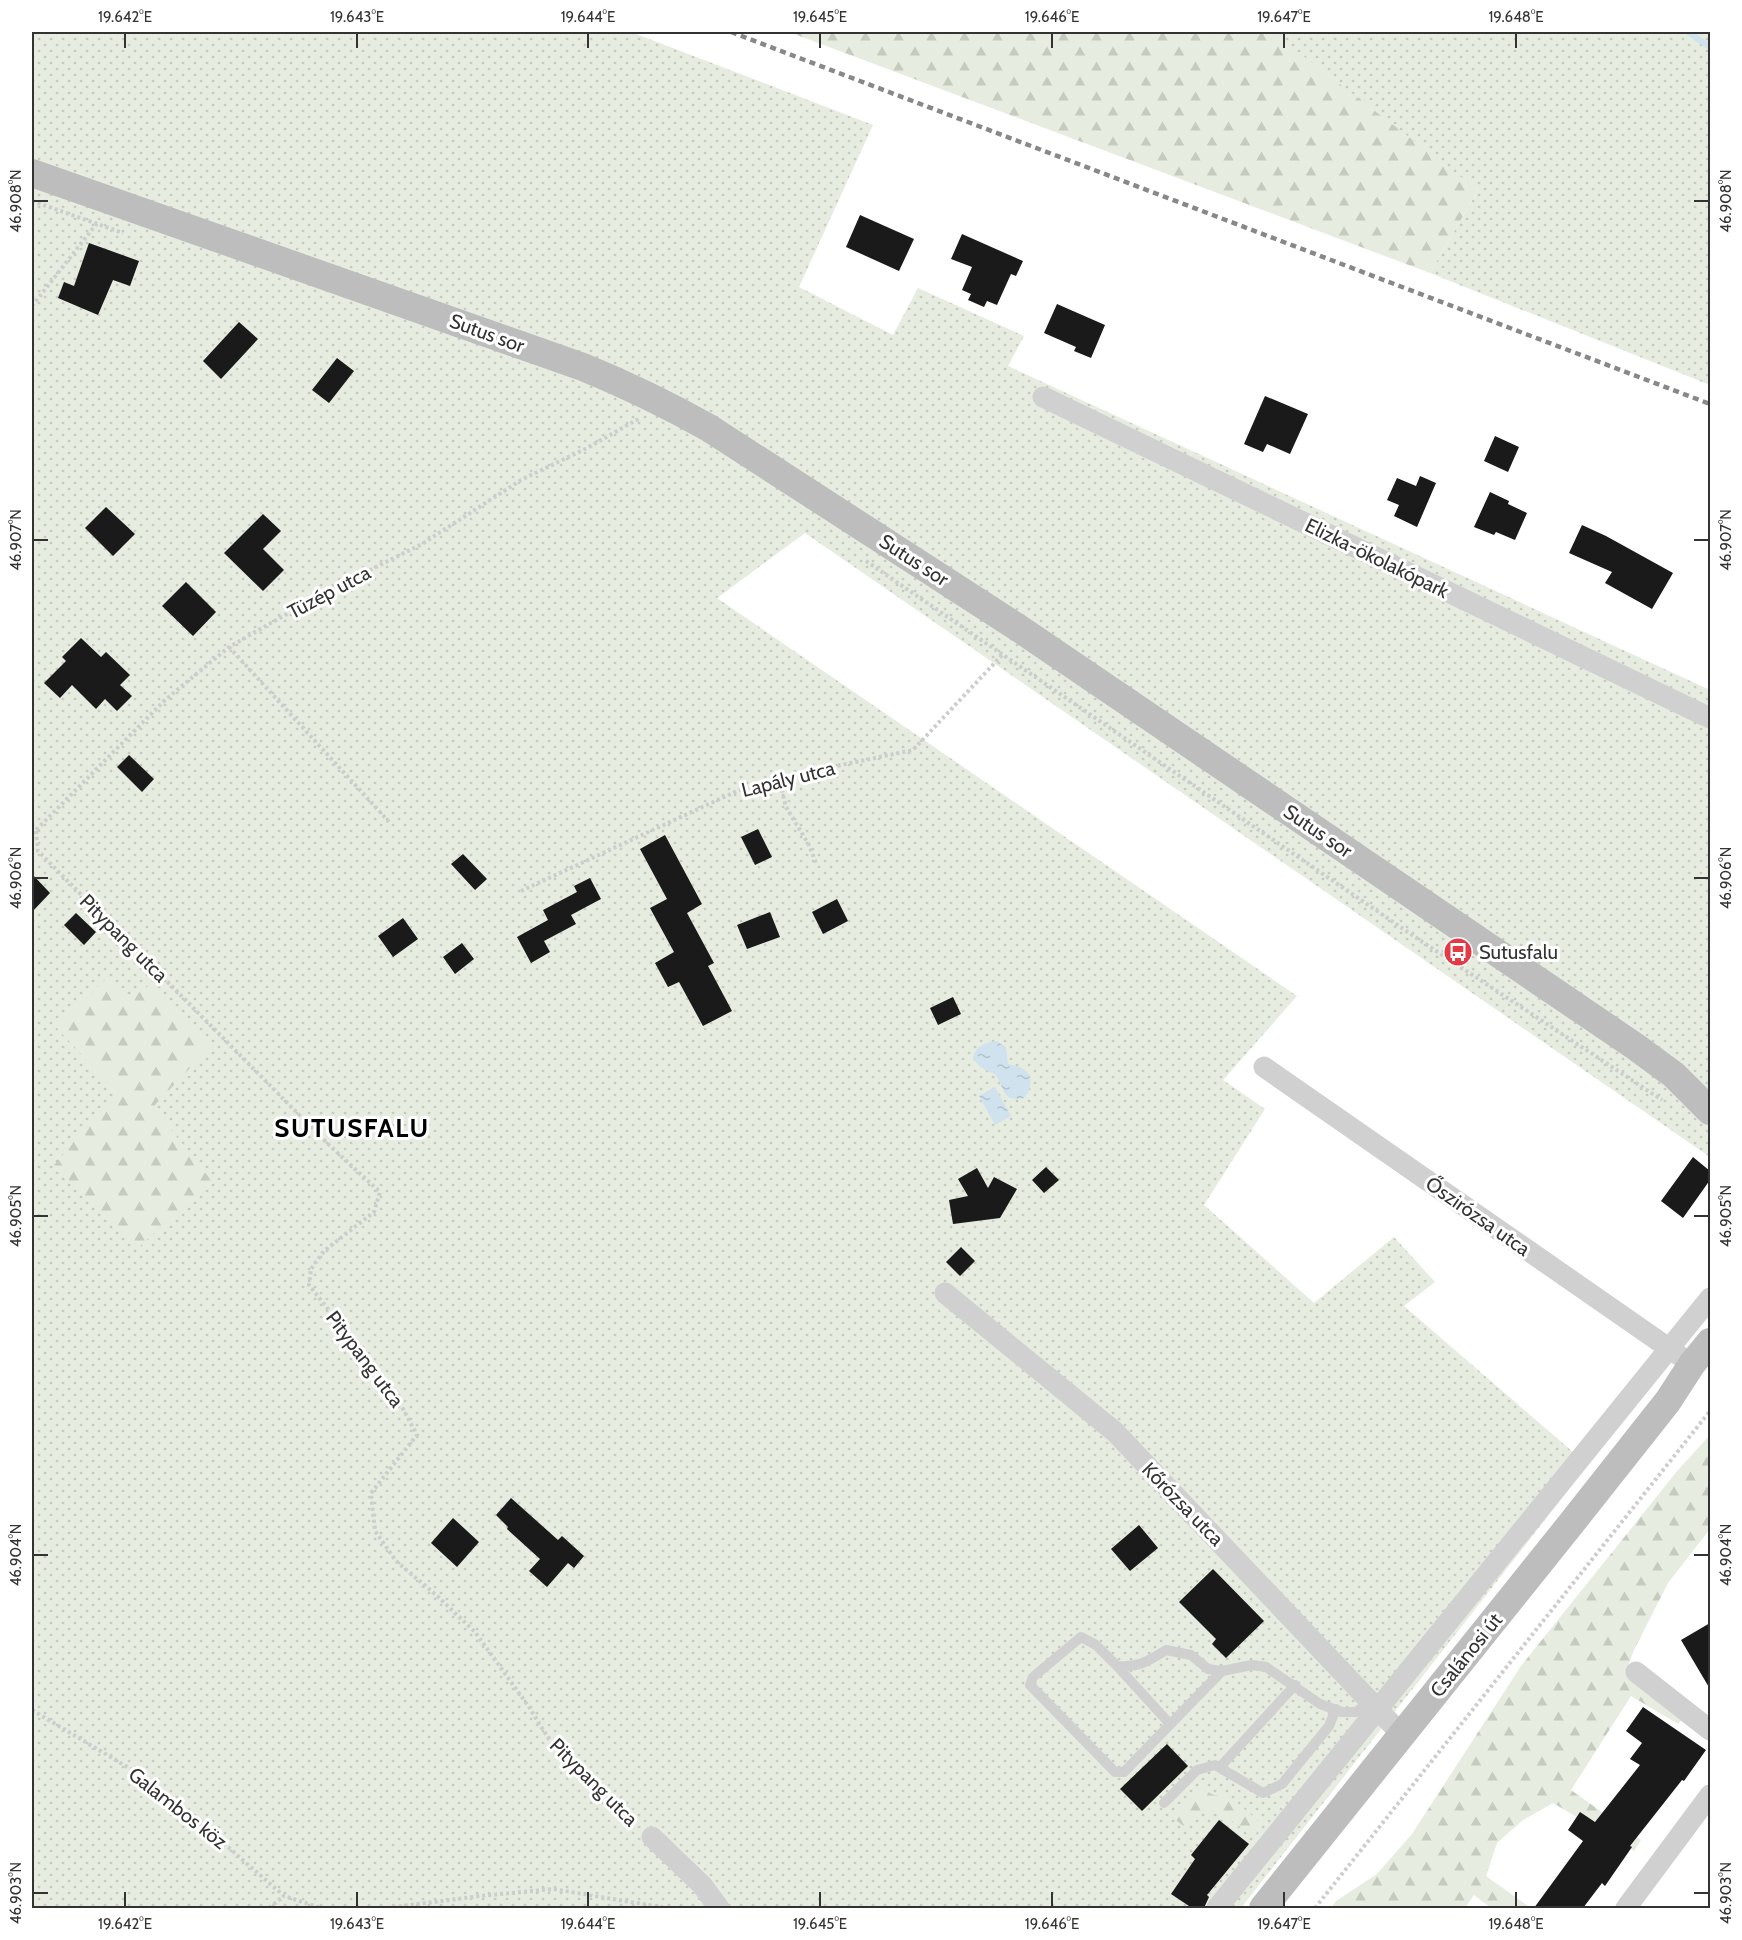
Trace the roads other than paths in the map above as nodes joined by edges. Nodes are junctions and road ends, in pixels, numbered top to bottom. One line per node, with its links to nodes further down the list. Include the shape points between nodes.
1 (32, 173): 5 (main road, Sutus sor, via 621,382 709,428 1020,629 1636,1047 1674,1075)
2 (1043, 397): 3 (street, Elizka-ökolakópark)
3 (1710, 718)
4 (1264, 1067): 9 (street, Őszirózsa utca)
5 (1710, 1111)
6 (945, 1293): 14 (street, Kőrózsa utca, via 1115,1432)
7 (1710, 1298): 9 (street)
8 (1710, 1342): 9 (main road, Csalánosi út)
9 (1691, 1360): 14 (street); 18 (main road, Csalánosi út, via 1668,1401)
10 (1117, 1666): 11 (lane, via 1131,1668 1166,1650 1191,1655 1208,1669); 16 (lane); 16 (lane, via 1082,1637 1034,1677 1030,1686 1115,1772 1124,1772)
11 (1222, 1671): 13 (lane, via 1252,1665 1266,1667); 16 (lane)
12 (1636, 1672): 17 (street)
13 (1294, 1685): 15 (lane, via 1320,1704); 19 (lane)
14 (1375, 1705): 15 (lane, via 1356,1712); 18 (street, Kőrózsa utca); 24 (street)
15 (1336, 1710): 19 (lane, via 1329,1726 1282,1784 1263,1793)
16 (1170, 1724)
17 (1710, 1730)
18 (1402, 1735): 25 (main road, Csalánosi út)
19 (1220, 1767): 21 (lane, via 1197,1770)
20 (1710, 1795): 26 (street)
21 (1164, 1803)
22 (652, 1837): 23 (street, Pitypang utca, via 702,1885)
23 (719, 1908)
24 (1217, 1908)
25 (1263, 1908)
26 (1626, 1908)

